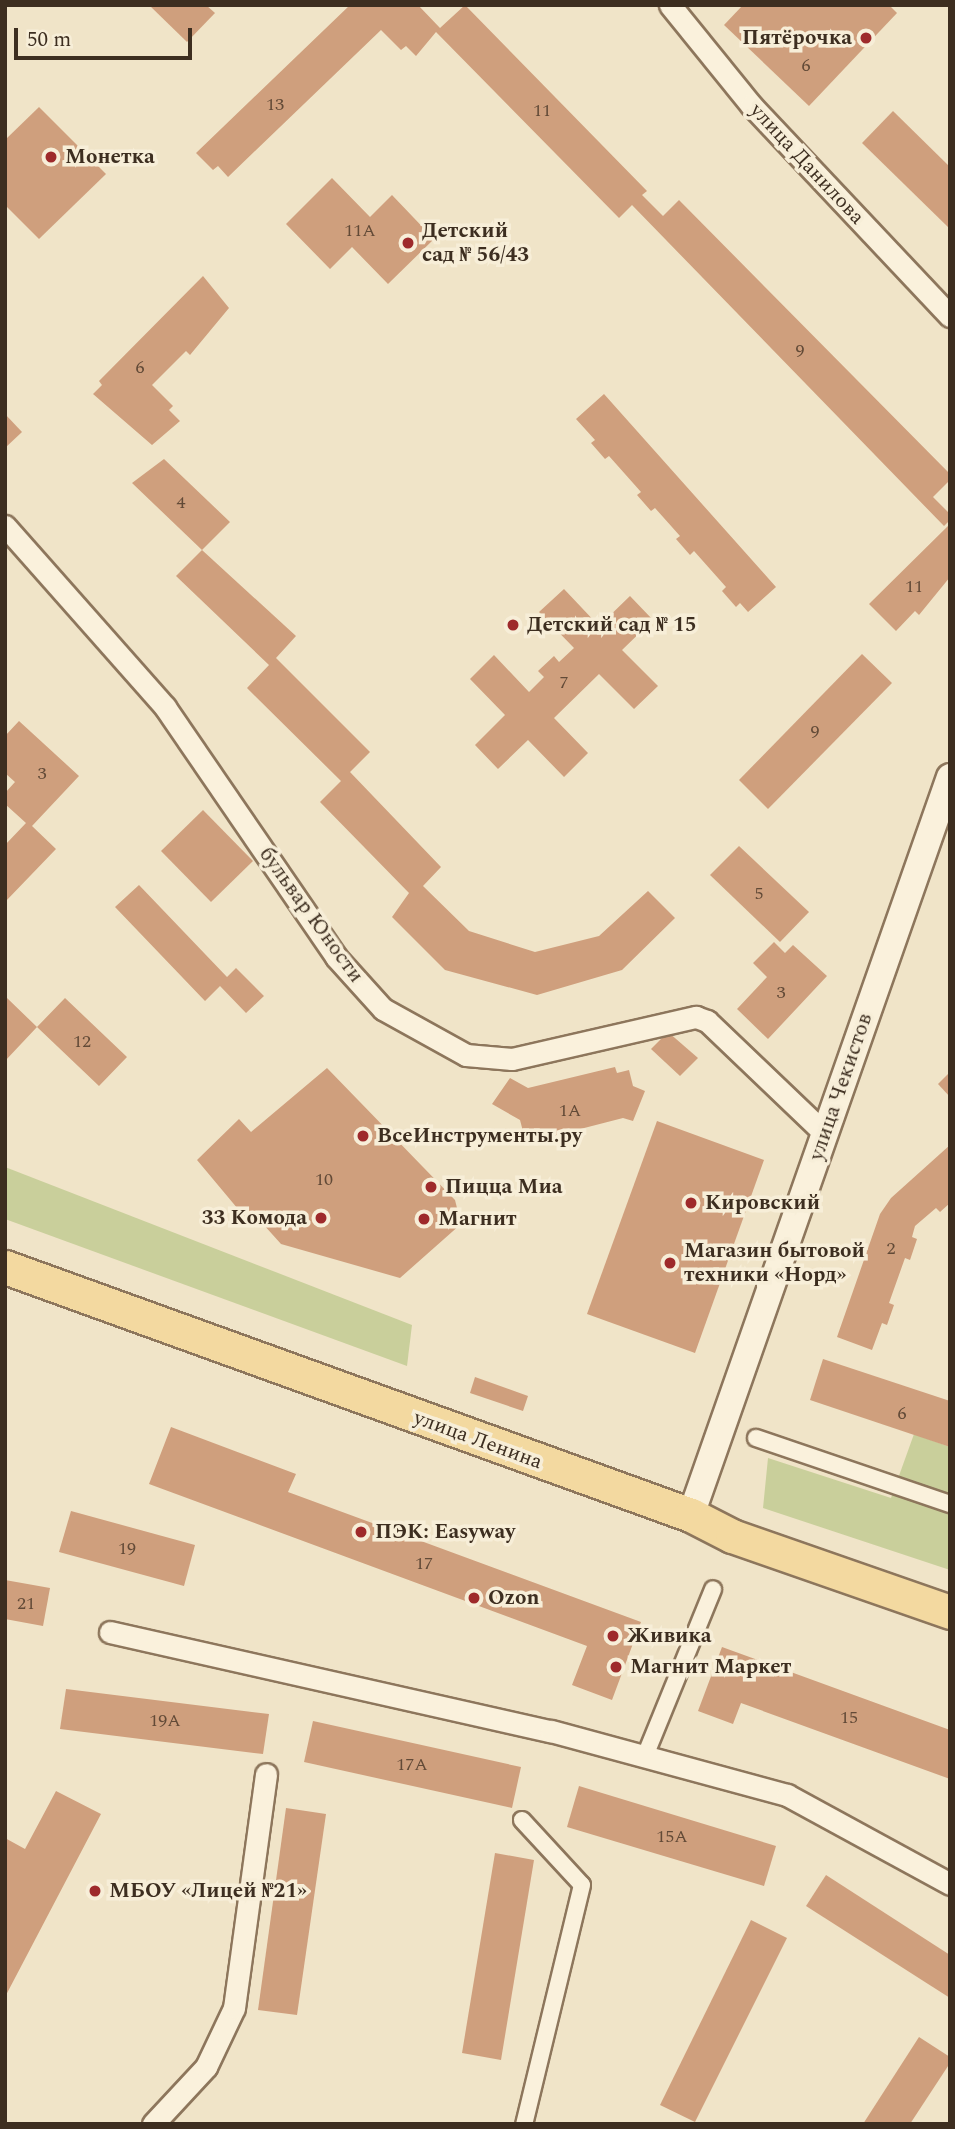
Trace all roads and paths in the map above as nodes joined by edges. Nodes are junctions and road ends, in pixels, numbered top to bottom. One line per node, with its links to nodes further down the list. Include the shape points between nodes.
1 (670, 5): 2 (street, улица Данилова, via 751,106)
2 (950, 316)
3 (5, 526): 5 (street, бульвар Юности, via 164,707 336,957 383,1009 466,1055 512,1059 696,1017 707,1021)
4 (950, 777): 5 (street, улица Чекистов)
5 (824, 1133): 9 (street, улица Чекистов)
6 (5, 1267): 9 (main road, улица Ленина)
7 (756, 1438): 8 (street)
8 (950, 1504)
9 (691, 1515): 11 (main road, улица Ленина, via 732,1536)
10 (713, 1589): 13 (street)
11 (950, 1612)
12 (110, 1632): 13 (street)
13 (645, 1756): 16 (street, via 787,1795)
14 (266, 1774): 17 (street, via 234,2008 205,2067)
15 (522, 1820): 18 (street, via 582,1885)
16 (950, 1884)
17 (153, 2124)
18 (524, 2124)

